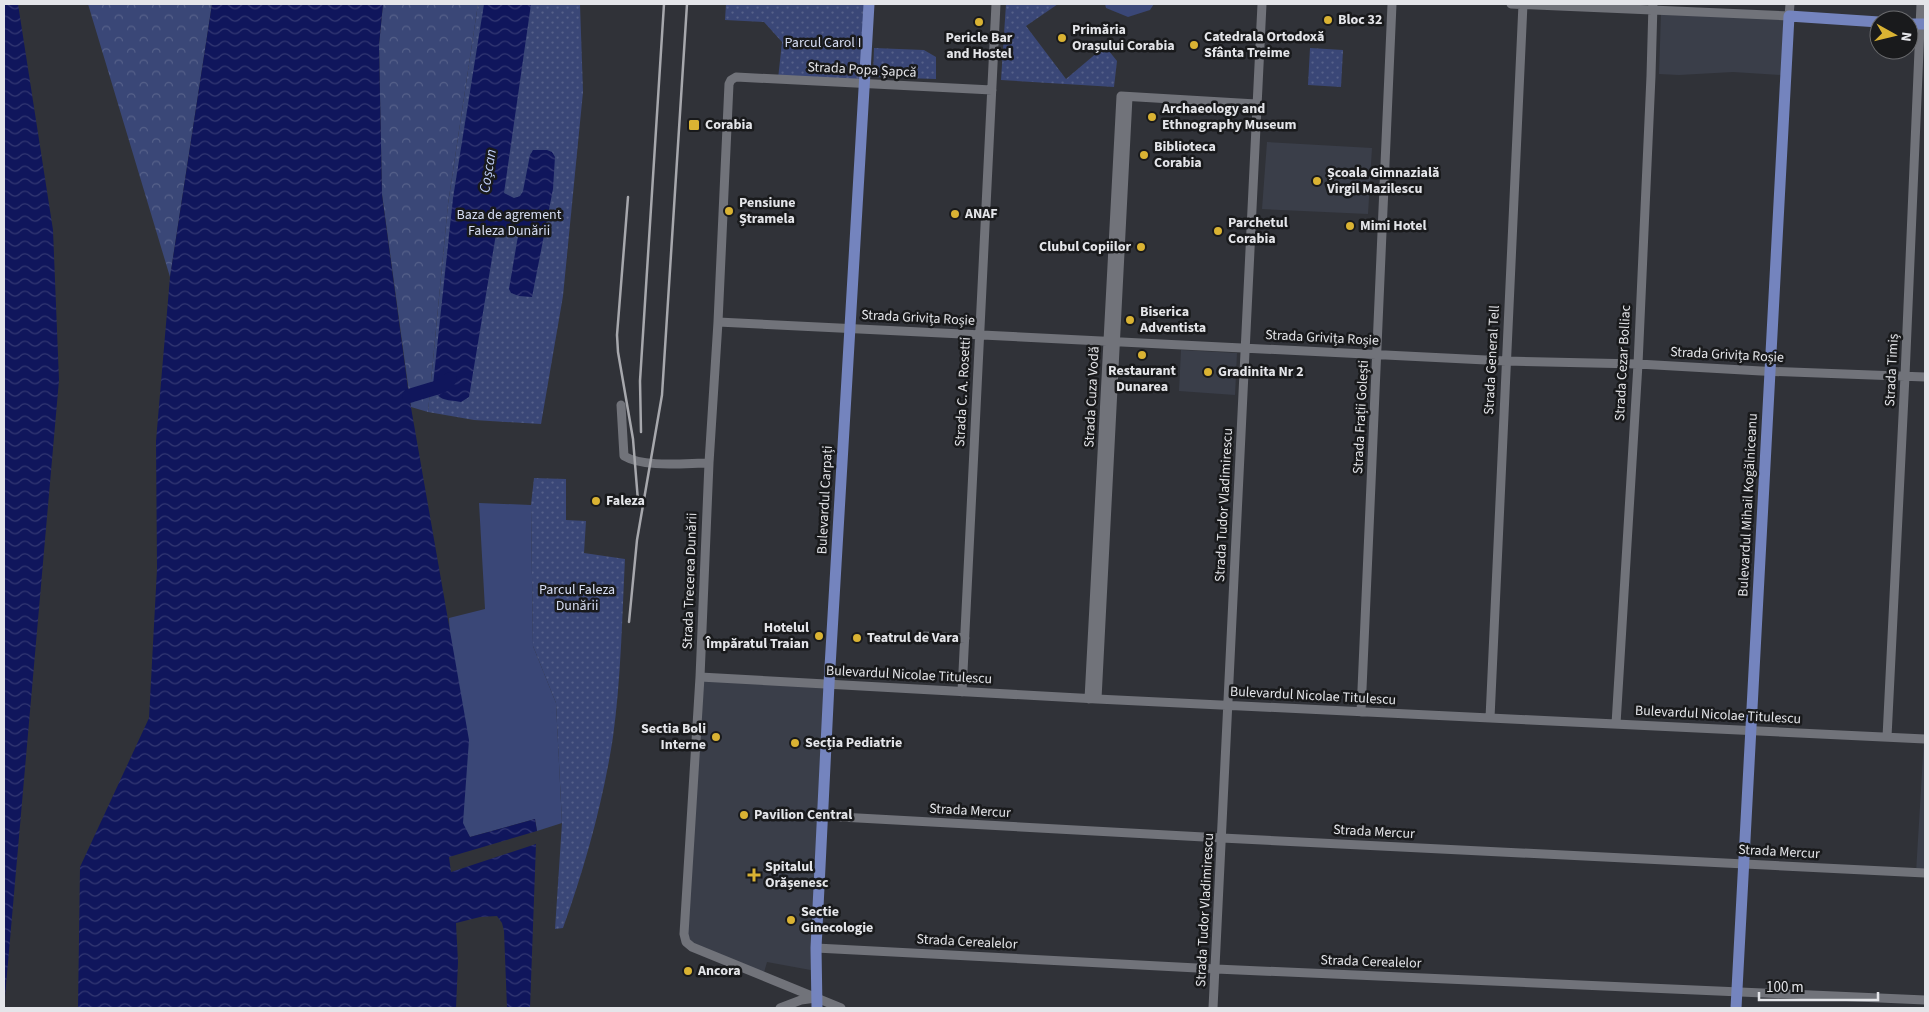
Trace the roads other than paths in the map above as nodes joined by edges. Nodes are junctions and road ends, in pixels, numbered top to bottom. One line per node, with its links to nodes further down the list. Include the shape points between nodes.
1 (869, 4): 15 (main road, Bulevardul Carpați)
2 (996, 4): 16 (street, Strada C. A. Rosetti)
3 (1262, 4): 17 (street, Strada Tudor Vladimirescu)
4 (1392, 4): 23 (street, Strada Frații Golești)
5 (1511, 4): 6 (street)
6 (1523, 4): 9 (street); 24 (street, Strada General Tell)
7 (1790, 4): 10 (street, Bulevardul Mihail Kogălniceanu)
8 (1921, 4): 11 (street, Strada Timiș)
9 (1653, 7): 10 (street); 25 (street, Strada Cezar Bolliac)
10 (1789, 16): 12 (main road); 26 (main road, Bulevardul Mihail Kogălniceanu)
11 (1919, 17)
12 (1869, 21)
13 (1917, 60): 27 (street, Strada Timiș)
14 (731, 80): 15 (street, Strada Popa Șapcă); 18 (street, Strada Trecerea Dunării)
15 (864, 84): 16 (street, Strada Popa Șapcă); 19 (main road, Bulevardul Carpați)
16 (992, 90): 20 (street, Strada C. A. Rosetti)
17 (1256, 104): 21 (street, Strada Cuza Vodă, via 1124,97); 22 (street, Strada Tudor Vladimirescu)
18 (718, 322): 19 (street, Strada Grivița Roșie); 30 (street, Strada Trecerea Dunării)
19 (850, 328): 20 (street, Strada Grivița Roșie); 34 (main road, Bulevardul Carpați)
20 (980, 335): 21 (street, Strada Grivița Roșie); 32 (street, Strada C. A. Rosetti)
21 (1112, 341): 22 (street, Strada Grivița Roșie); 36 (street, Strada Cuza Vodă)
22 (1245, 348): 23 (street, Strada Grivița Roșie); 37 (street, Strada Tudor Vladimirescu)
23 (1377, 355): 24 (street, Strada Grivița Roșie); 38 (street, Strada Frații Golești)
24 (1506, 361): 25 (street, Strada Grivița Roșie); 39 (street, Strada General Tell)
25 (1638, 364): 26 (street, Strada Grivița Roșie); 40 (street, Strada Cezar Bolliac)
26 (1770, 371): 27 (street, Strada Grivița Roșie); 41 (main road, Bulevardul Mihail Kogălniceanu)
27 (1905, 376): 28 (street, Strada Grivița Roșie); 42 (street, Strada Timiș)
28 (1925, 377)
29 (621, 405): 30 (street, via 624,456 651,462)
30 (709, 463): 33 (street, Strada Trecerea Dunării)
31 (924, 636): 32 (street)
32 (965, 638): 35 (street, Strada C. A. Rosetti)
33 (700, 677): 34 (street, Bulevardul Nicolae Titulescu); 52 (street, Strada Trecerea Dunării, via 686,942)
34 (829, 684): 35 (street, Bulevardul Nicolae Titulescu); 44 (main road, Bulevardul Carpați)
35 (962, 692): 36 (street, Bulevardul Nicolae Titulescu)
36 (1093, 699): 37 (street, Bulevardul Nicolae Titulescu)
37 (1228, 706): 38 (street, Bulevardul Nicolae Titulescu); 45 (street, Strada Tudor Vladimirescu)
38 (1361, 712): 39 (street, Bulevardul Nicolae Titulescu)
39 (1490, 718): 40 (street, Bulevardul Nicolae Titulescu)
40 (1616, 724): 41 (street, Bulevardul Nicolae Titulescu)
41 (1751, 731): 42 (street, Bulevardul Nicolae Titulescu); 46 (main road, Bulevardul Mihail Kogălniceanu)
42 (1887, 737): 43 (street, Bulevardul Nicolae Titulescu)
43 (1925, 739)
44 (822, 816): 45 (street, Strada Mercur); 48 (main road, Bulevardul Carpați)
45 (1222, 838): 46 (street, Strada Mercur); 49 (street, Strada Tudor Vladimirescu)
46 (1743, 864): 47 (street, Strada Mercur); 50 (main road, Bulevardul Mihail Kogălniceanu)
47 (1925, 873)
48 (816, 948): 49 (street, Strada Cerealelor); 52 (main road, Bulevardul Carpați)
49 (1216, 969): 50 (street, Strada Cerealelor); 55 (street, Strada Tudor Vladimirescu)
50 (1737, 990): 51 (street, Strada Cerealelor); 56 (main road, Bulevardul Mihail Kogălniceanu)
51 (1925, 1000)
52 (817, 1003): 53 (street, via 801,1000); 54 (street)
53 (780, 1008)
54 (841, 1008)
55 (1214, 1008)
56 (1736, 1008)

